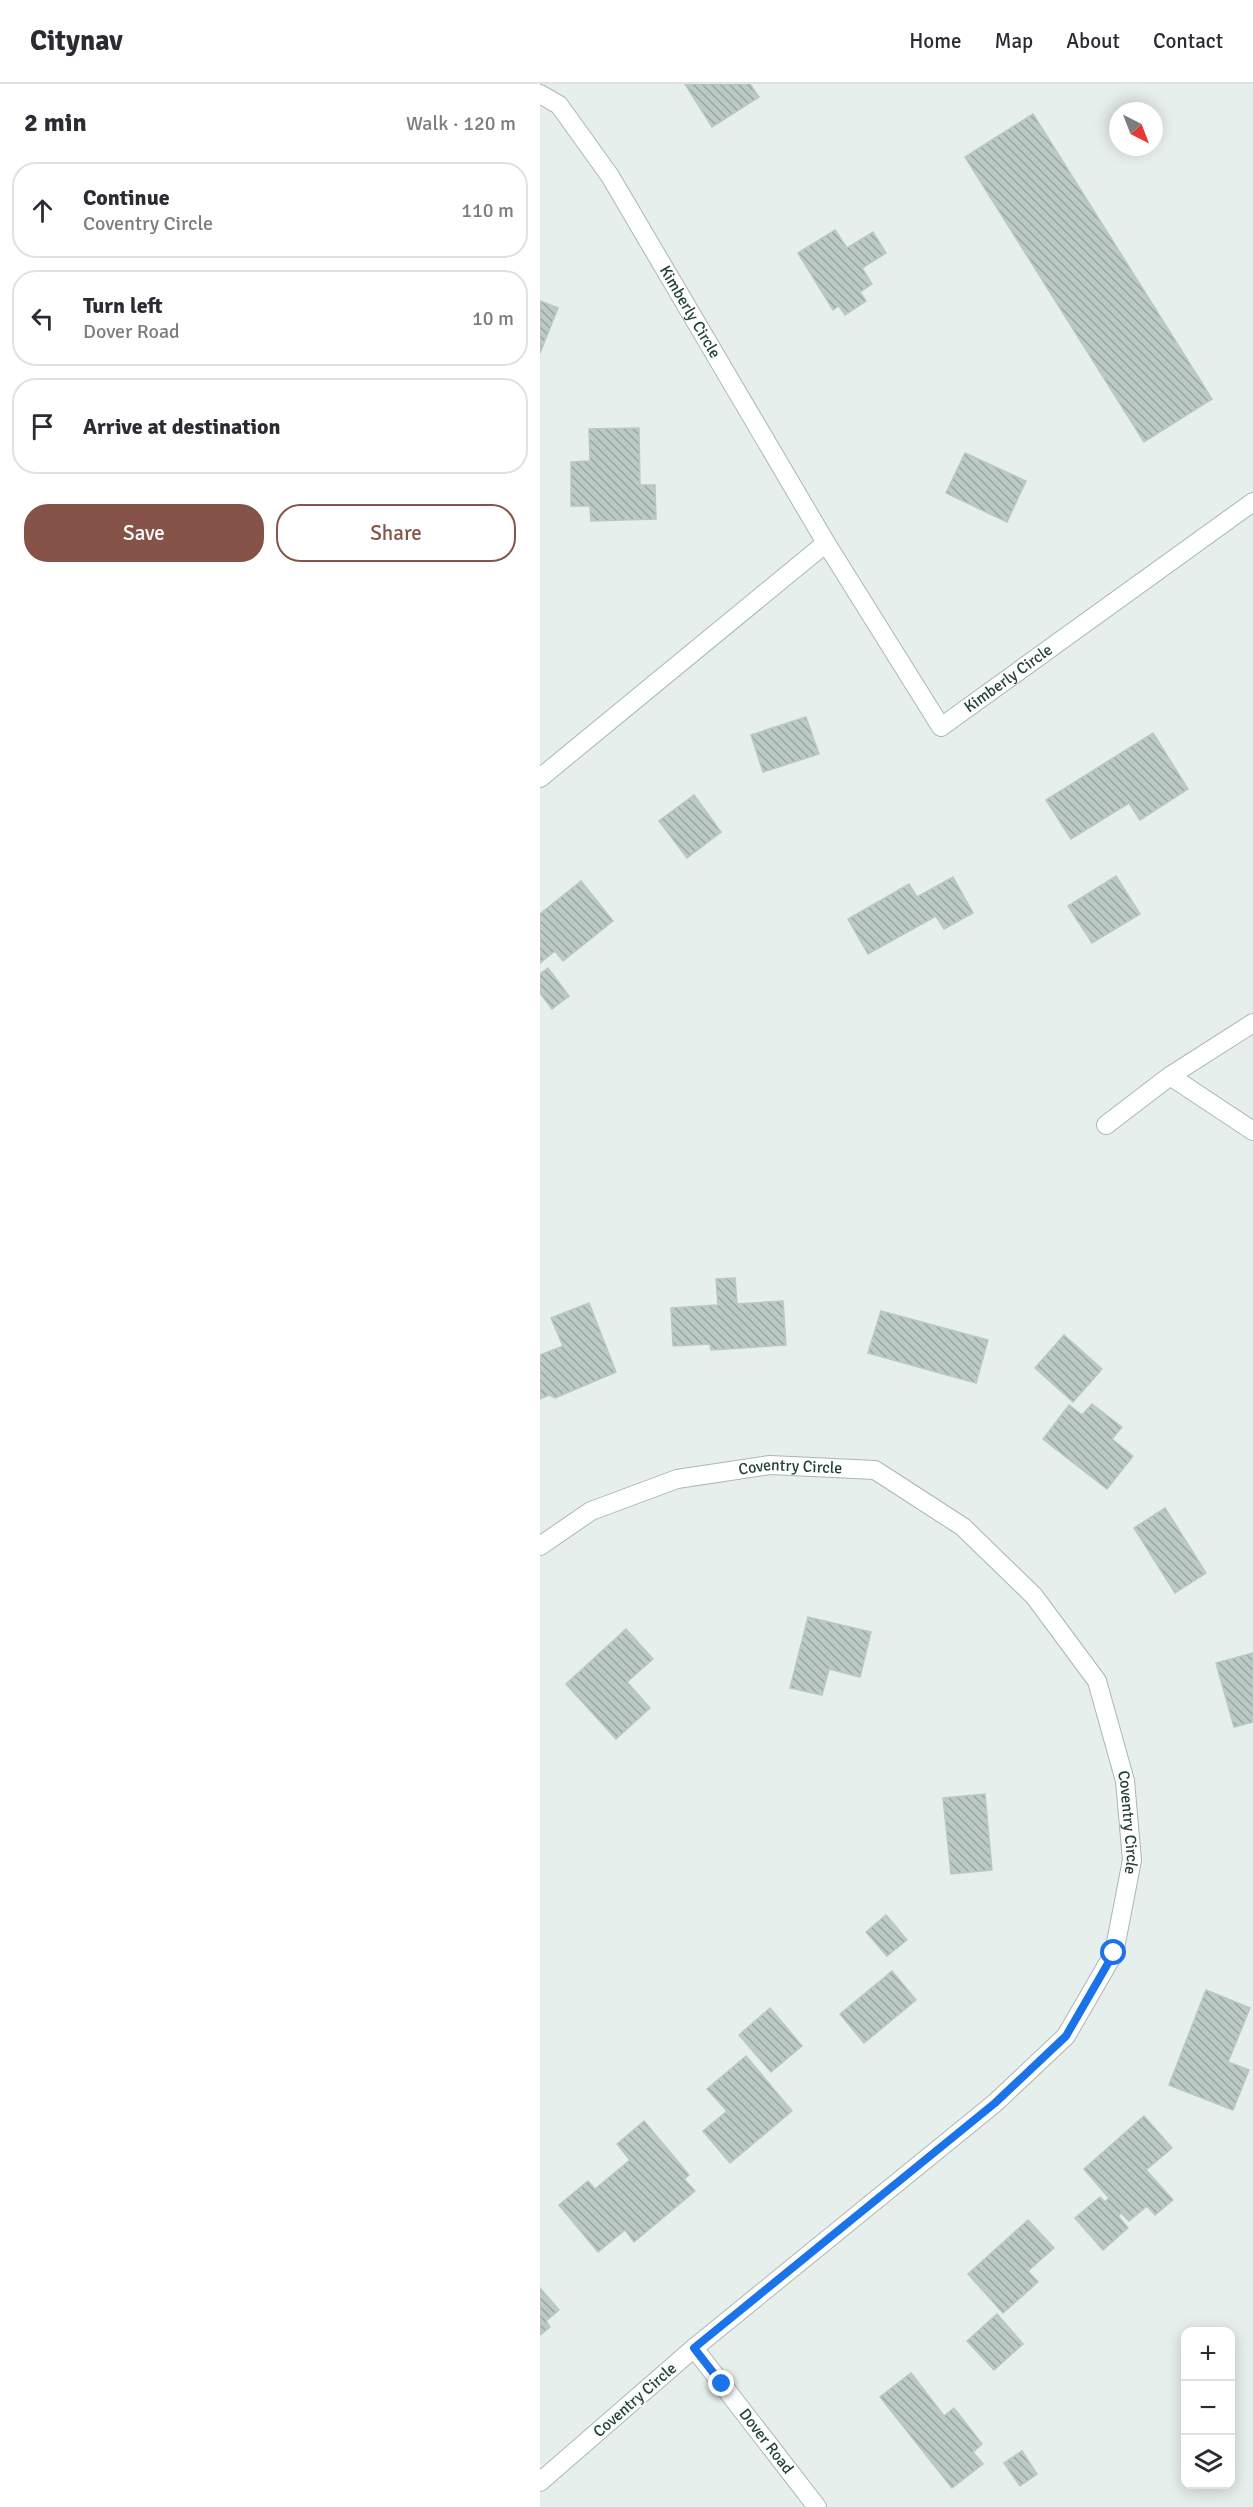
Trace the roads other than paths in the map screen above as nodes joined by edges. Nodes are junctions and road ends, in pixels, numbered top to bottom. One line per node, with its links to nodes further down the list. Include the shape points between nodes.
1 (540, 94): 3 (street, Kimberly Circle, via 559,105 610,176)
2 (1253, 502): 3 (street, Kimberly Circle, via 941,728)
3 (826, 543): 4 (street)
4 (540, 778)
5 (1253, 1023): 6 (street)
6 (1170, 1076): 7 (street); 8 (street)
7 (1106, 1125)
8 (1253, 1131)
9 (540, 1546): 10 (street, Coventry Circle, via 591,1511 677,1479 770,1465 874,1470 963,1527 1034,1596 1097,1681 1125,1780 1132,1860 1114,1953 1066,2036 995,2103)
10 (694, 2348): 11 (street, Coventry Circle); 12 (street, Dover Road)
11 (540, 2482)
12 (817, 2507)

